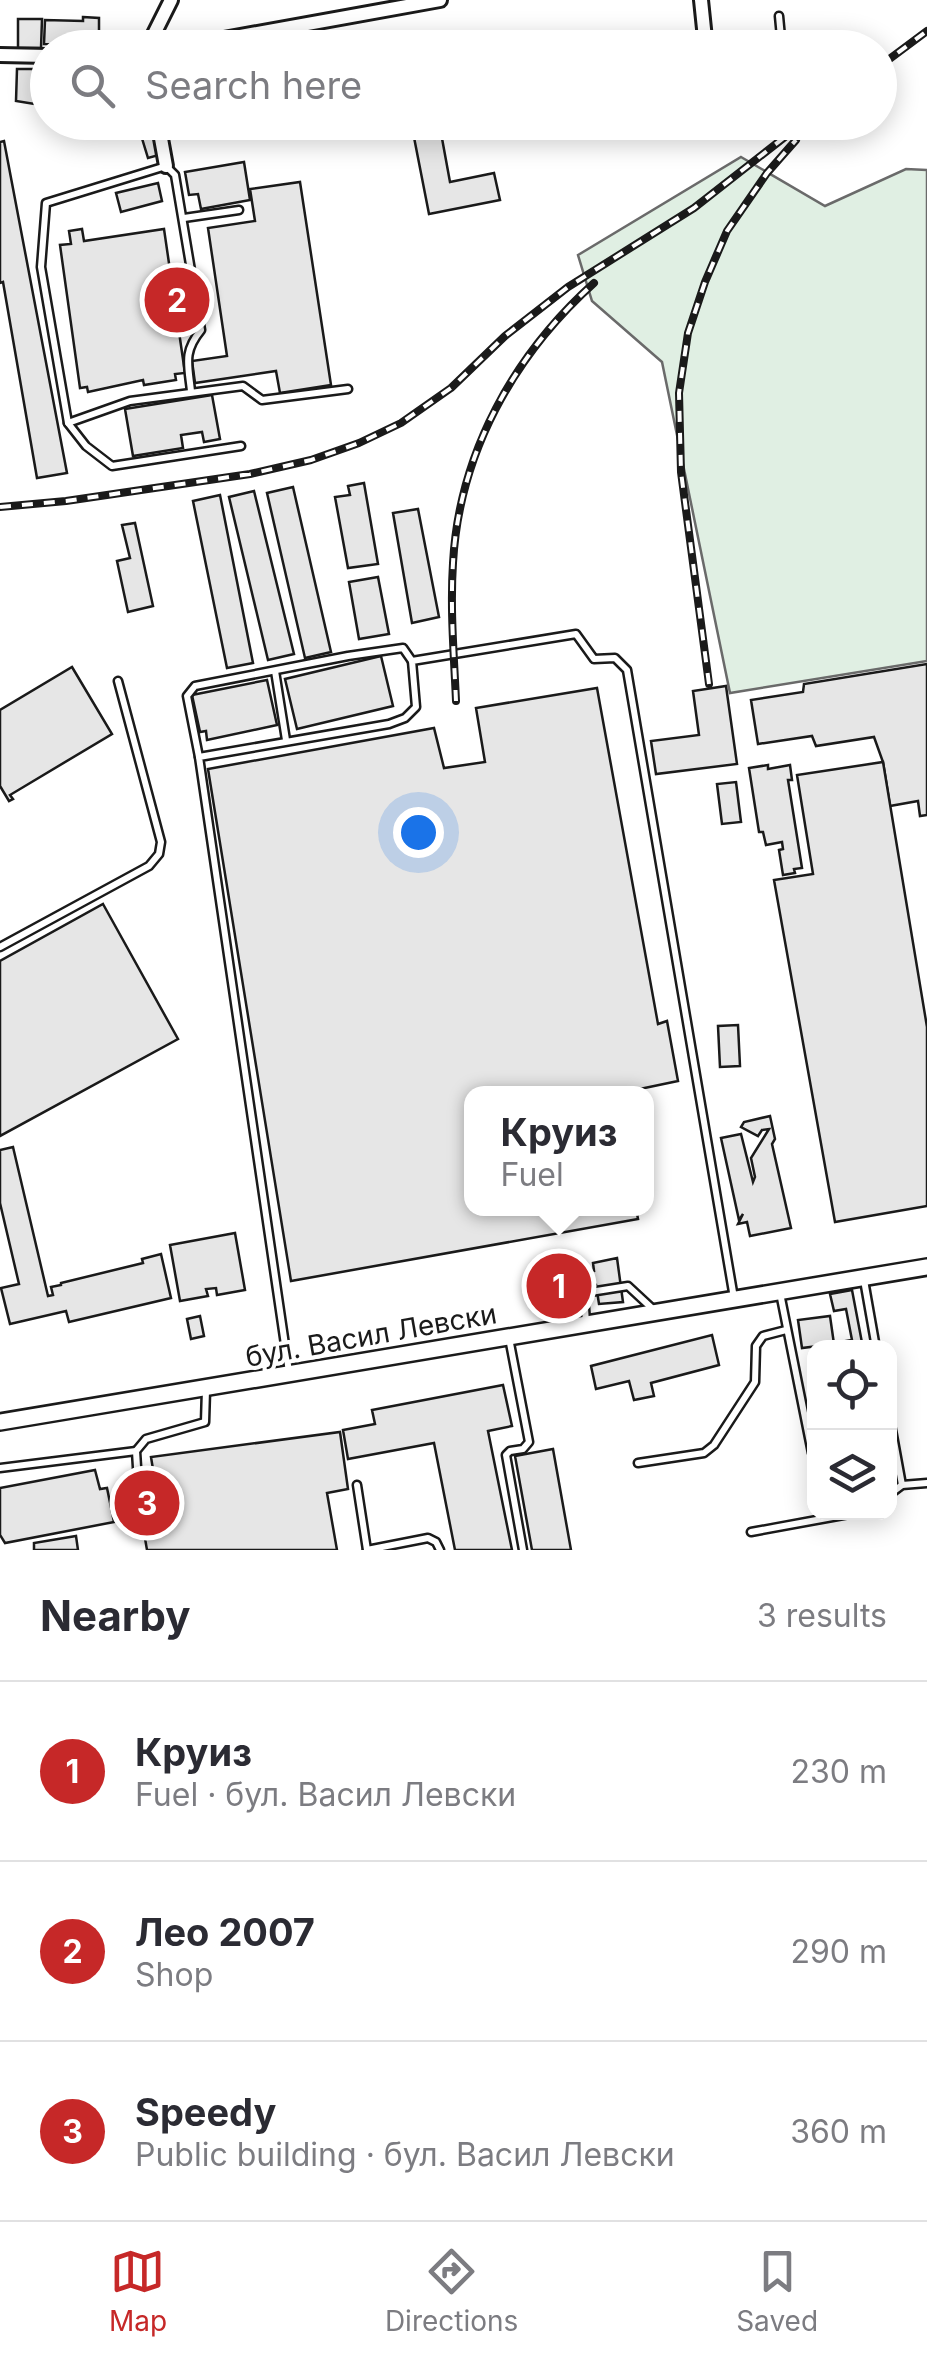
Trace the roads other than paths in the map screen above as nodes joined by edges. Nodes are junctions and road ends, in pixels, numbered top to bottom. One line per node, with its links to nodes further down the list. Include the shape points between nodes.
1 (171, 0): 5 (street)
2 (440, 0): 6 (street)
3 (701, 0): 7 (street)
4 (779, 16): 8 (lane)
5 (155, 30)
6 (274, 30)
7 (704, 30)
8 (780, 30)
9 (0, 56): 10 (street)
10 (30, 56)
11 (161, 140): 12 (street)
12 (166, 166): 14 (lane, via 175,175); 17 (lane, via 46,203 41,268)
13 (239, 210): 14 (lane)
14 (184, 218): 16 (lane, via 202,330 187,357)
15 (348, 389): 16 (lane, via 262,400 244,386)
16 (191, 391): 17 (lane)
17 (68, 423): 18 (lane, via 112,466)
18 (241, 446)
19 (412, 661): 20 (lane, via 403,648); 22 (lane, via 416,707 405,718); 28 (lane, via 576,634 594,659 615,658 627,670)
20 (274, 671): 22 (lane); 23 (lane, via 190,690)
21 (118, 680): 24 (lane, via 159,854 149,866)
22 (286, 740): 23 (lane)
23 (199, 756): 34 (lane)
24 (0, 946)
25 (927, 1267): 26 (street, бул. Васил Левски)
26 (864, 1278): 27 (street, бул. Васил Левски); 33 (lane)
27 (780, 1292): 28 (street, бул. Васил Левски); 31 (lane)
28 (734, 1300): 29 (street, бул. Васил Левски)
29 (656, 1313): 30 (street, бул. Васил Левски); 30 (lane, via 628,1286 584,1293)
30 (586, 1324): 32 (street, бул. Васил Левски)
31 (786, 1330): 37 (lane); 40 (lane, via 763,1336 756,1346 754,1382 714,1446)
32 (509, 1337): 34 (street, бул. Васил Левски); 51 (lane, via 529,1442 506,1455)
33 (875, 1340)
34 (289, 1374): 35 (street, бул. Васил Левски)
35 (206, 1389): 36 (street, бул. Васил Левски); 39 (lane, via 205,1422 146,1439)
36 (0, 1422)
37 (807, 1430)
38 (892, 1430): 45 (lane)
39 (136, 1451): 41 (lane); 42 (lane)
40 (638, 1462)
41 (0, 1468)
42 (138, 1482)
43 (927, 1483): 45 (lane)
44 (357, 1484): 49 (lane)
45 (902, 1485): 46 (lane)
46 (897, 1489)
47 (816, 1520): 48 (lane)
48 (751, 1532)
49 (367, 1550): 50 (lane, via 428,1538)
50 (440, 1550)
51 (523, 1550)

